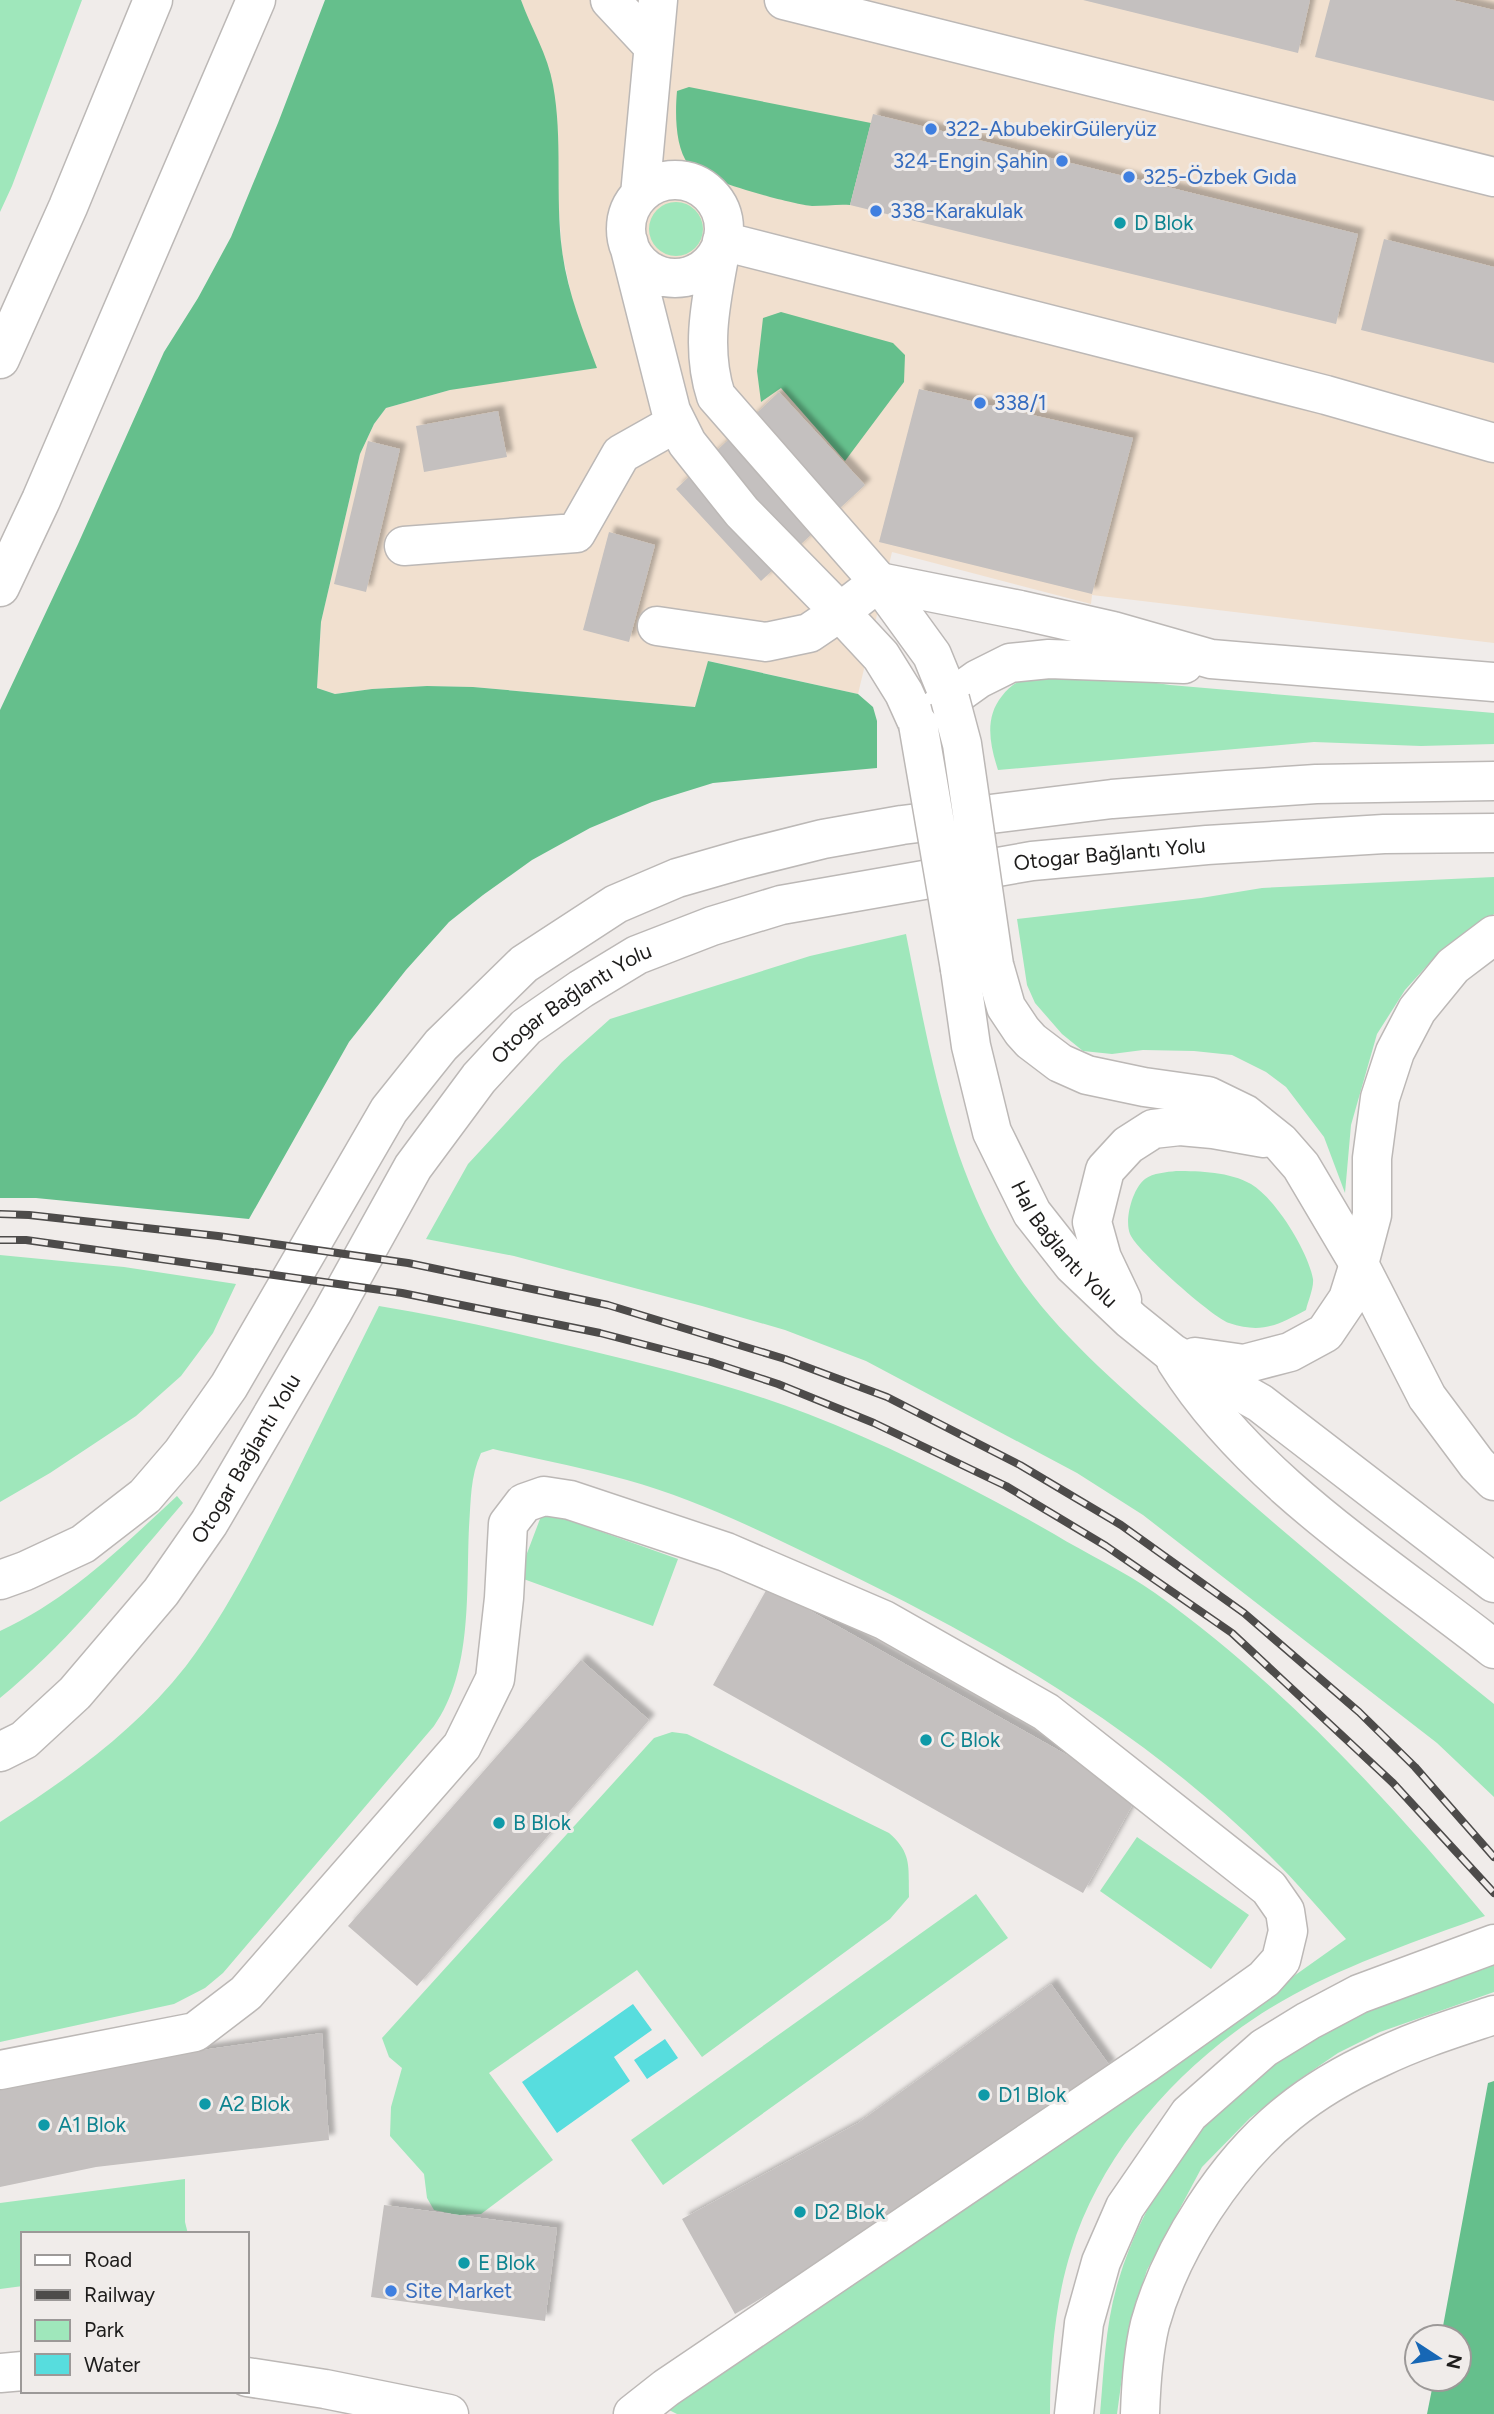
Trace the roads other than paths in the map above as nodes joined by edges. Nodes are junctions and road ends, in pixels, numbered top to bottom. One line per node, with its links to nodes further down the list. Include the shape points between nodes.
1 (153, 0): 11 (main road)
2 (256, 0): 16 (main road)
3 (610, 0): 6 (main road)
4 (658, 0): 6 (main road)
5 (784, 0): 7 (main road)
6 (653, 46): 8 (main road)
7 (1494, 177)
8 (639, 195): 9 (main road, via 626,225); 10 (main road, via 668,180 700,186 721,210)
9 (628, 242): 10 (main road, via 646,269 676,278 705,267); 12 (main road, Hal Bağlantı Yolu)
10 (722, 242): 13 (main road, via 1326,394); 15 (main road, Hal Bağlantı Yolu, via 706,342 708,373 716,396)
11 (0, 359)
12 (676, 423): 14 (main road, via 621,454 576,533); 17 (main road, Hal Bağlantı Yolu, via 741,512)
13 (1494, 443)
14 (404, 546)
15 (879, 582): 17 (main road); 19 (main road, via 1100,628); 21 (main road, Hal Bağlantı Yolu, via 932,655)
16 (0, 587)
17 (840, 612): 18 (main road, via 808,633 766,642); 22 (main road, Hal Bağlantı Yolu, via 881,656)
18 (657, 626)
19 (1211, 659): 20 (main road); 21 (main road, via 1177,665 1049,659 1010,663)
20 (1494, 682)
21 (950, 699): 22 (main road); 26 (main road, Hal Bağlantı Yolu, bridge, via 962,744)
22 (918, 724): 26 (main road, Hal Bağlantı Yolu, bridge)
23 (1494, 781): 32 (main road, via 1227,790 902,825 743,859 677,878 616,904 524,964 441,1045 389,1110 229,1387 145,1496 83,1544)
24 (1494, 833): 35 (main road, Otogar Bağlantı Yolu, via 1384,834 1207,845 1019,864 781,905 637,955 581,989 526,1027 478,1078 413,1167 216,1512 161,1592 75,1693 24,1740)
25 (1494, 935): 28 (main road, via 1453,966 1417,1010 1395,1052 1380,1098 1372,1158 1372,1215)
26 (977, 967): 27 (main road, Hal Bağlantı Yolu, via 1031,1041 1060,1063 1087,1075 1209,1096 1245,1114); 29 (main road, Hal Bağlantı Yolu, via 971,1046 992,1132 1032,1213 1073,1265)
27 (1280, 1142): 28 (main road, Hal Bağlantı Yolu, via 1301,1166); 29 (main road, via 1213,1129 1153,1129 1128,1145 1105,1170 1092,1222 1102,1258)
28 (1359, 1264): 30 (main road, via 1348,1299 1325,1333 1290,1352 1244,1364); 31 (main road, via 1427,1397)
29 (1131, 1320): 30 (main road, Hal Bağlantı Yolu)
30 (1172, 1353): 33 (main road, Hal Bağlantı Yolu, via 1260,1404); 34 (main road, via 1198,1395 1230,1433 1286,1485)
31 (1494, 1481)
32 (0, 1580)
33 (1494, 1583)
34 (1494, 1649)
35 (0, 1752)
36 (1494, 1944): 45 (main road, via 1359,1994 1264,2048 1189,2114 1125,2207 1101,2262 1084,2323)
37 (1494, 2015): 46 (main road, via 1379,2058 1335,2082 1265,2134 1209,2200 1168,2272 1150,2325)
38 (0, 2070): 44 (main road, via 195,2032 246,1993 462,1746 495,1679 508,1524 524,1503 544,1496 570,1500 726,1552 884,1620 1046,1712 1269,1888 1284,1911 1288,1931 1281,1961 1264,1979)
39 (21, 2371): 40 (main road)
40 (0, 2373)
41 (248, 2377): 42 (main road)
42 (364, 2405): 43 (main road)
43 (449, 2414)
44 (634, 2414)
45 (1074, 2414)
46 (1140, 2414)

